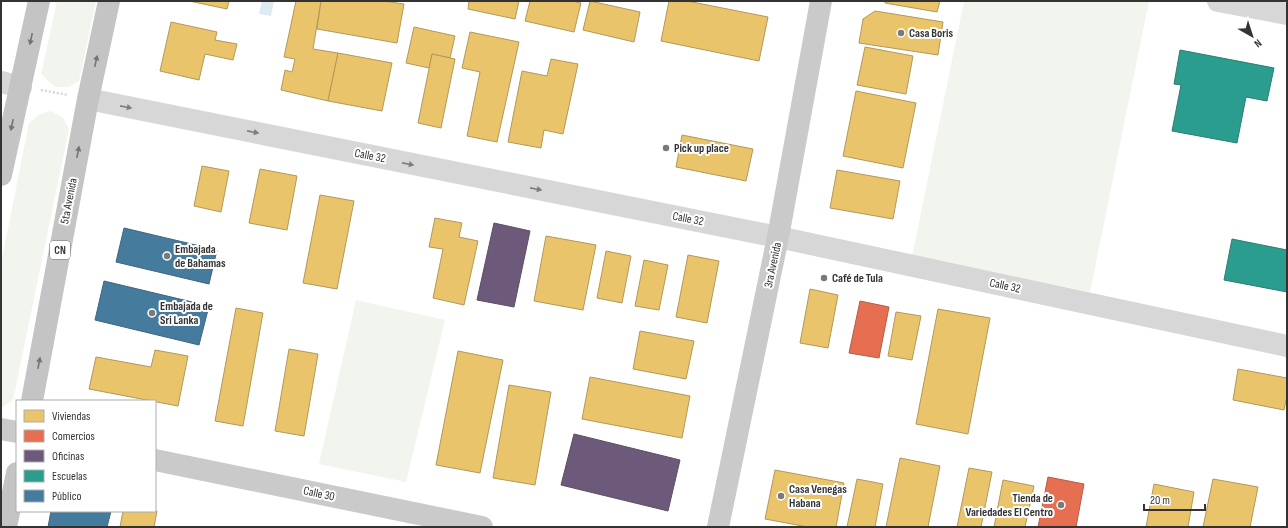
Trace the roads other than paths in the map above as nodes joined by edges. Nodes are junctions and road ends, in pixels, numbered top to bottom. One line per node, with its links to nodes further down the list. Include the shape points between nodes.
1 (39, 1): 6 (highway, one-way to 6)
2 (109, 1): 7 (highway, 5ta Avenida / CN, one-way to 2)
3 (822, 1): 9 (main road, 3ra Avenida)
4 (1218, 1): 5 (street)
5 (1287, 14)
6 (11, 84): 8 (highway, one-way to 8)
7 (88, 99): 9 (street, Calle 32, one-way to 9); 11 (highway, 5ta Avenida / CN, one-way to 7)
8 (1, 175)
9 (778, 238): 10 (street, Calle 32); 18 (main road, 3ra Avenida)
10 (1287, 346)
11 (32, 400)
12 (1, 429): 13 (main road)
13 (16, 432)
14 (156, 460): 17 (main road, Calle 30)
15 (16, 478): 16 (highway)
16 (6, 527)
17 (482, 527)
18 (718, 527)

